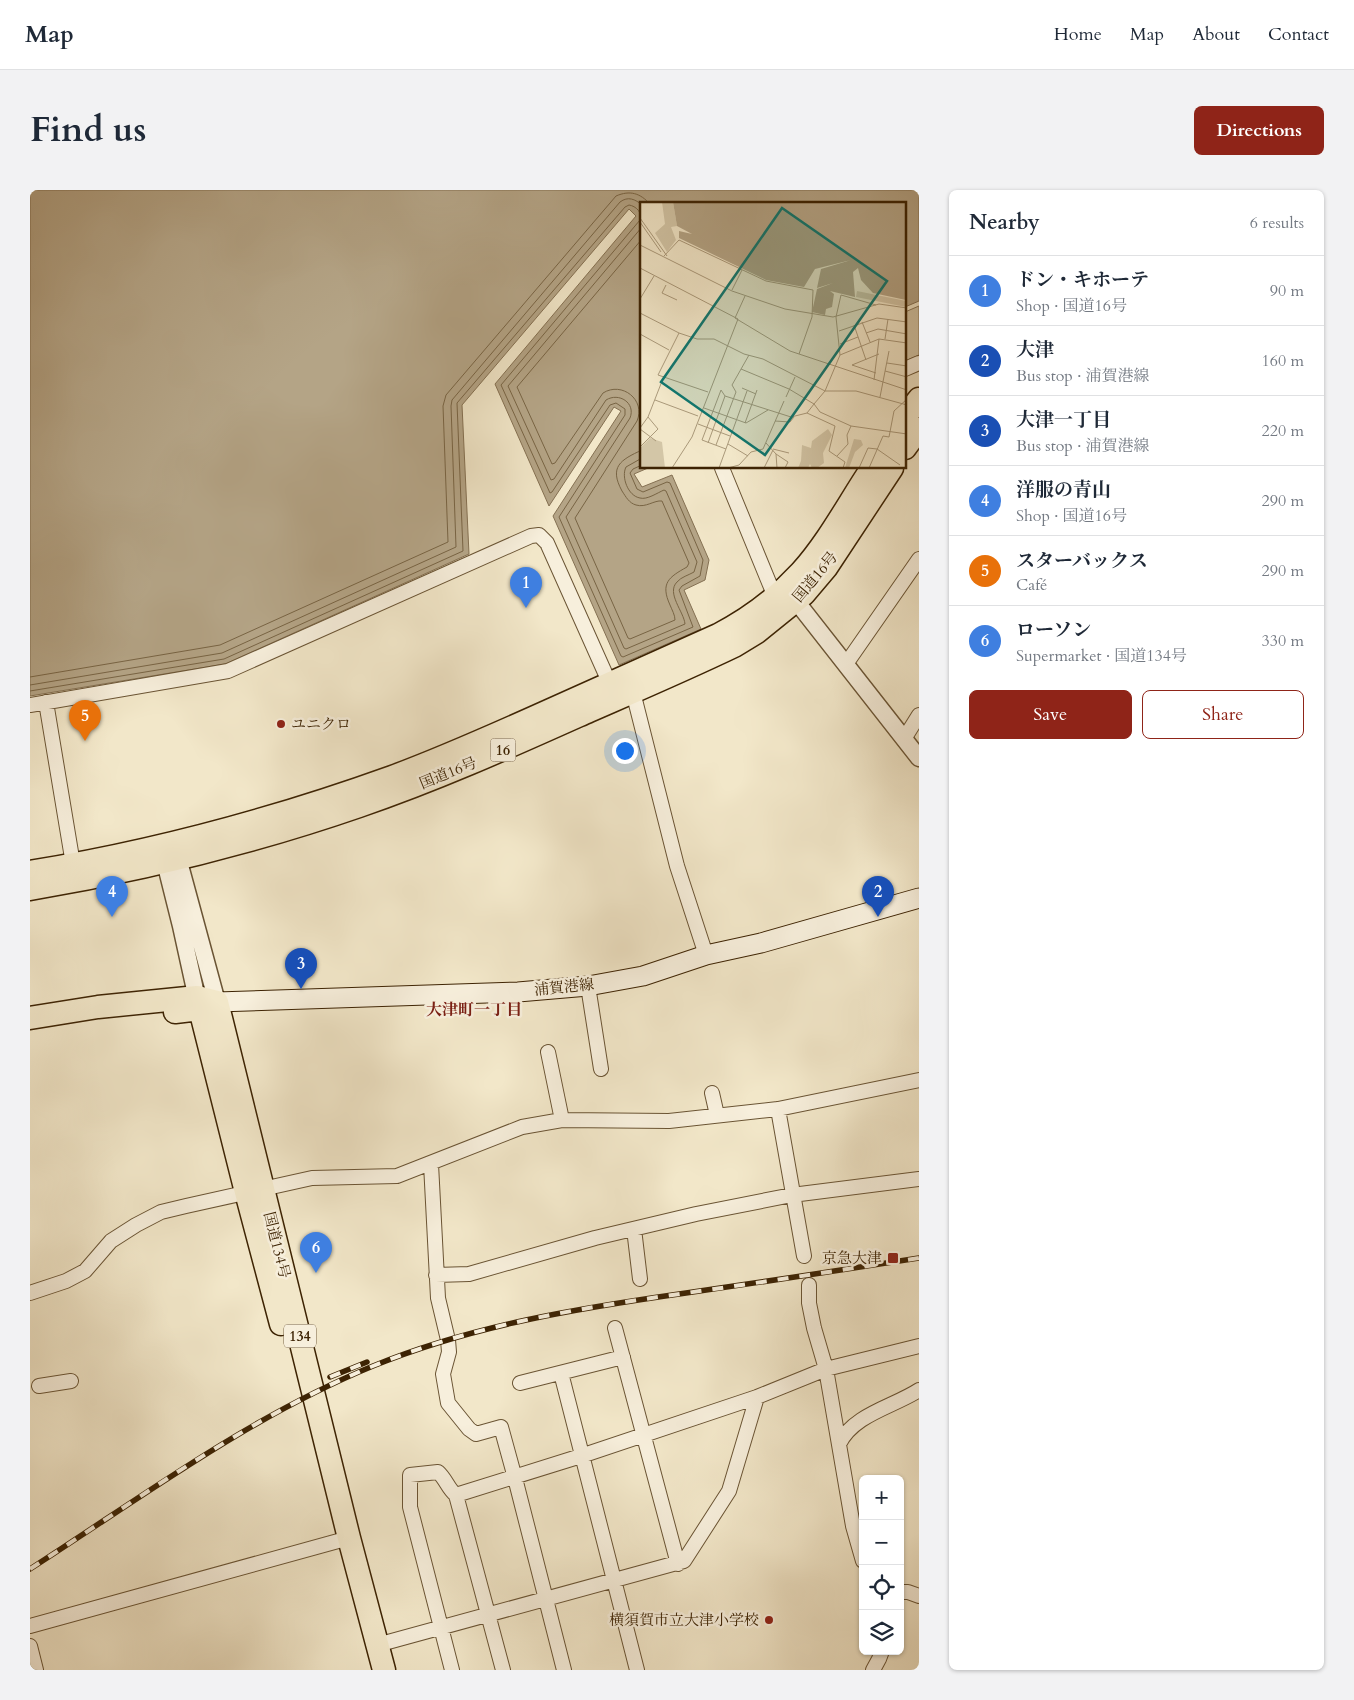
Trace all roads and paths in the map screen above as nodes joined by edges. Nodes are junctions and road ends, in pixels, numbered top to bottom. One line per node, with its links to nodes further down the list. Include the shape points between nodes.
1 (919, 363): 2 (street)
2 (906, 369)
3 (919, 399): 4 (highway)
4 (906, 417)
5 (919, 429): 6 (highway)
6 (906, 447)
7 (722, 469): 12 (street)
8 (871, 469): 12 (highway, 国道16号 / 16)
9 (891, 469): 12 (highway, 国道16号 / 16, via 826,568)
10 (919, 559): 11 (street)
11 (914, 577): 13 (street)
12 (786, 599): 13 (street); 14 (highway, 国道16号 / 16); 15 (highway, 国道16号 / 16, via 758,632)
13 (846, 664): 19 (street)
14 (610, 684): 15 (street); 16 (street, via 547,543 535,535 228,671); 21 (highway, 国道16号 / 16, via 471,746)
15 (633, 692): 21 (highway, 国道16号 / 16, via 494,754 388,796 295,827); 26 (street, via 678,866)
16 (46, 702): 17 (street); 22 (street)
17 (30, 705)
18 (919, 715): 19 (street)
19 (904, 739): 20 (street)
20 (919, 758)
21 (170, 855): 22 (highway, 国道16号 / 16); 24 (highway, 国道16号 / 16); 28 (street)
22 (73, 864): 23 (highway, 国道16号 / 16)
23 (30, 872)
24 (30, 890)
25 (919, 898): 26 (main road, 浦賀港線, via 761,943)
26 (706, 955): 27 (main road, 浦賀港線, via 643,976)
27 (588, 986): 28 (main road, 浦賀港線, via 518,992); 32 (street)
28 (204, 1003): 29 (highway, via 98,1008); 30 (highway); 40 (highway, 国道134号 / 134)
29 (30, 1018)
30 (30, 1033)
31 (548, 1052): 37 (street)
32 (601, 1069)
33 (919, 1080): 35 (street)
34 (712, 1093): 36 (street)
35 (778, 1109): 36 (street); 41 (street)
36 (717, 1115): 37 (street, via 670,1121)
37 (562, 1120): 38 (street, via 522,1127)
38 (431, 1164): 40 (street, via 397,1176 312,1178); 44 (street)
39 (919, 1179): 41 (street)
40 (254, 1191): 47 (street, via 161,1212 111,1241 85,1271); 63 (highway, 国道134号 / 134)
41 (792, 1196): 42 (street); 43 (street)
42 (634, 1229): 44 (street, via 469,1274); 45 (street)
43 (804, 1256)
44 (436, 1276): 61 (street, via 448,1340 444,1374 448,1404 476,1434 501,1427)
45 (640, 1279)
46 (809, 1285): 51 (street, via 814,1328)
47 (30, 1293)
48 (615, 1328): 50 (street)
49 (919, 1346): 51 (street)
50 (623, 1357): 52 (street); 58 (street)
51 (826, 1369): 57 (street); 59 (street)
52 (560, 1373): 54 (street); 60 (street)
53 (71, 1381): 55 (street)
54 (520, 1383)
55 (39, 1386)
56 (919, 1390): 59 (street, via 854,1425)
57 (756, 1397): 58 (street); 65 (street, via 729,1491 684,1561)
58 (643, 1434): 60 (street); 65 (street)
59 (839, 1444): 64 (street)
60 (582, 1456): 61 (street); 66 (street)
61 (515, 1478): 62 (street); 69 (street)
62 (456, 1495): 70 (street); 72 (street, via 438,1472 410,1475 410,1508)
63 (343, 1539): 71 (street); 73 (highway, 国道134号 / 134); 77 (highway, 国道134号 / 134)
64 (859, 1547)
65 (678, 1564): 66 (street)
66 (614, 1581): 69 (street); 82 (street)
67 (904, 1592): 68 (street)
68 (919, 1596)
69 (546, 1599): 70 (street); 81 (street)
70 (488, 1615): 72 (street); 80 (street)
71 (30, 1626)
72 (441, 1628): 73 (street); 79 (street)
73 (377, 1645): 78 (highway, 国道134号 / 134)
74 (30, 1646): 76 (street)
75 (880, 1655): 83 (street)
76 (36, 1670)
77 (370, 1670)
78 (384, 1670)
79 (452, 1670)
80 (503, 1670)
81 (564, 1670)
82 (636, 1670)
83 (873, 1670)

